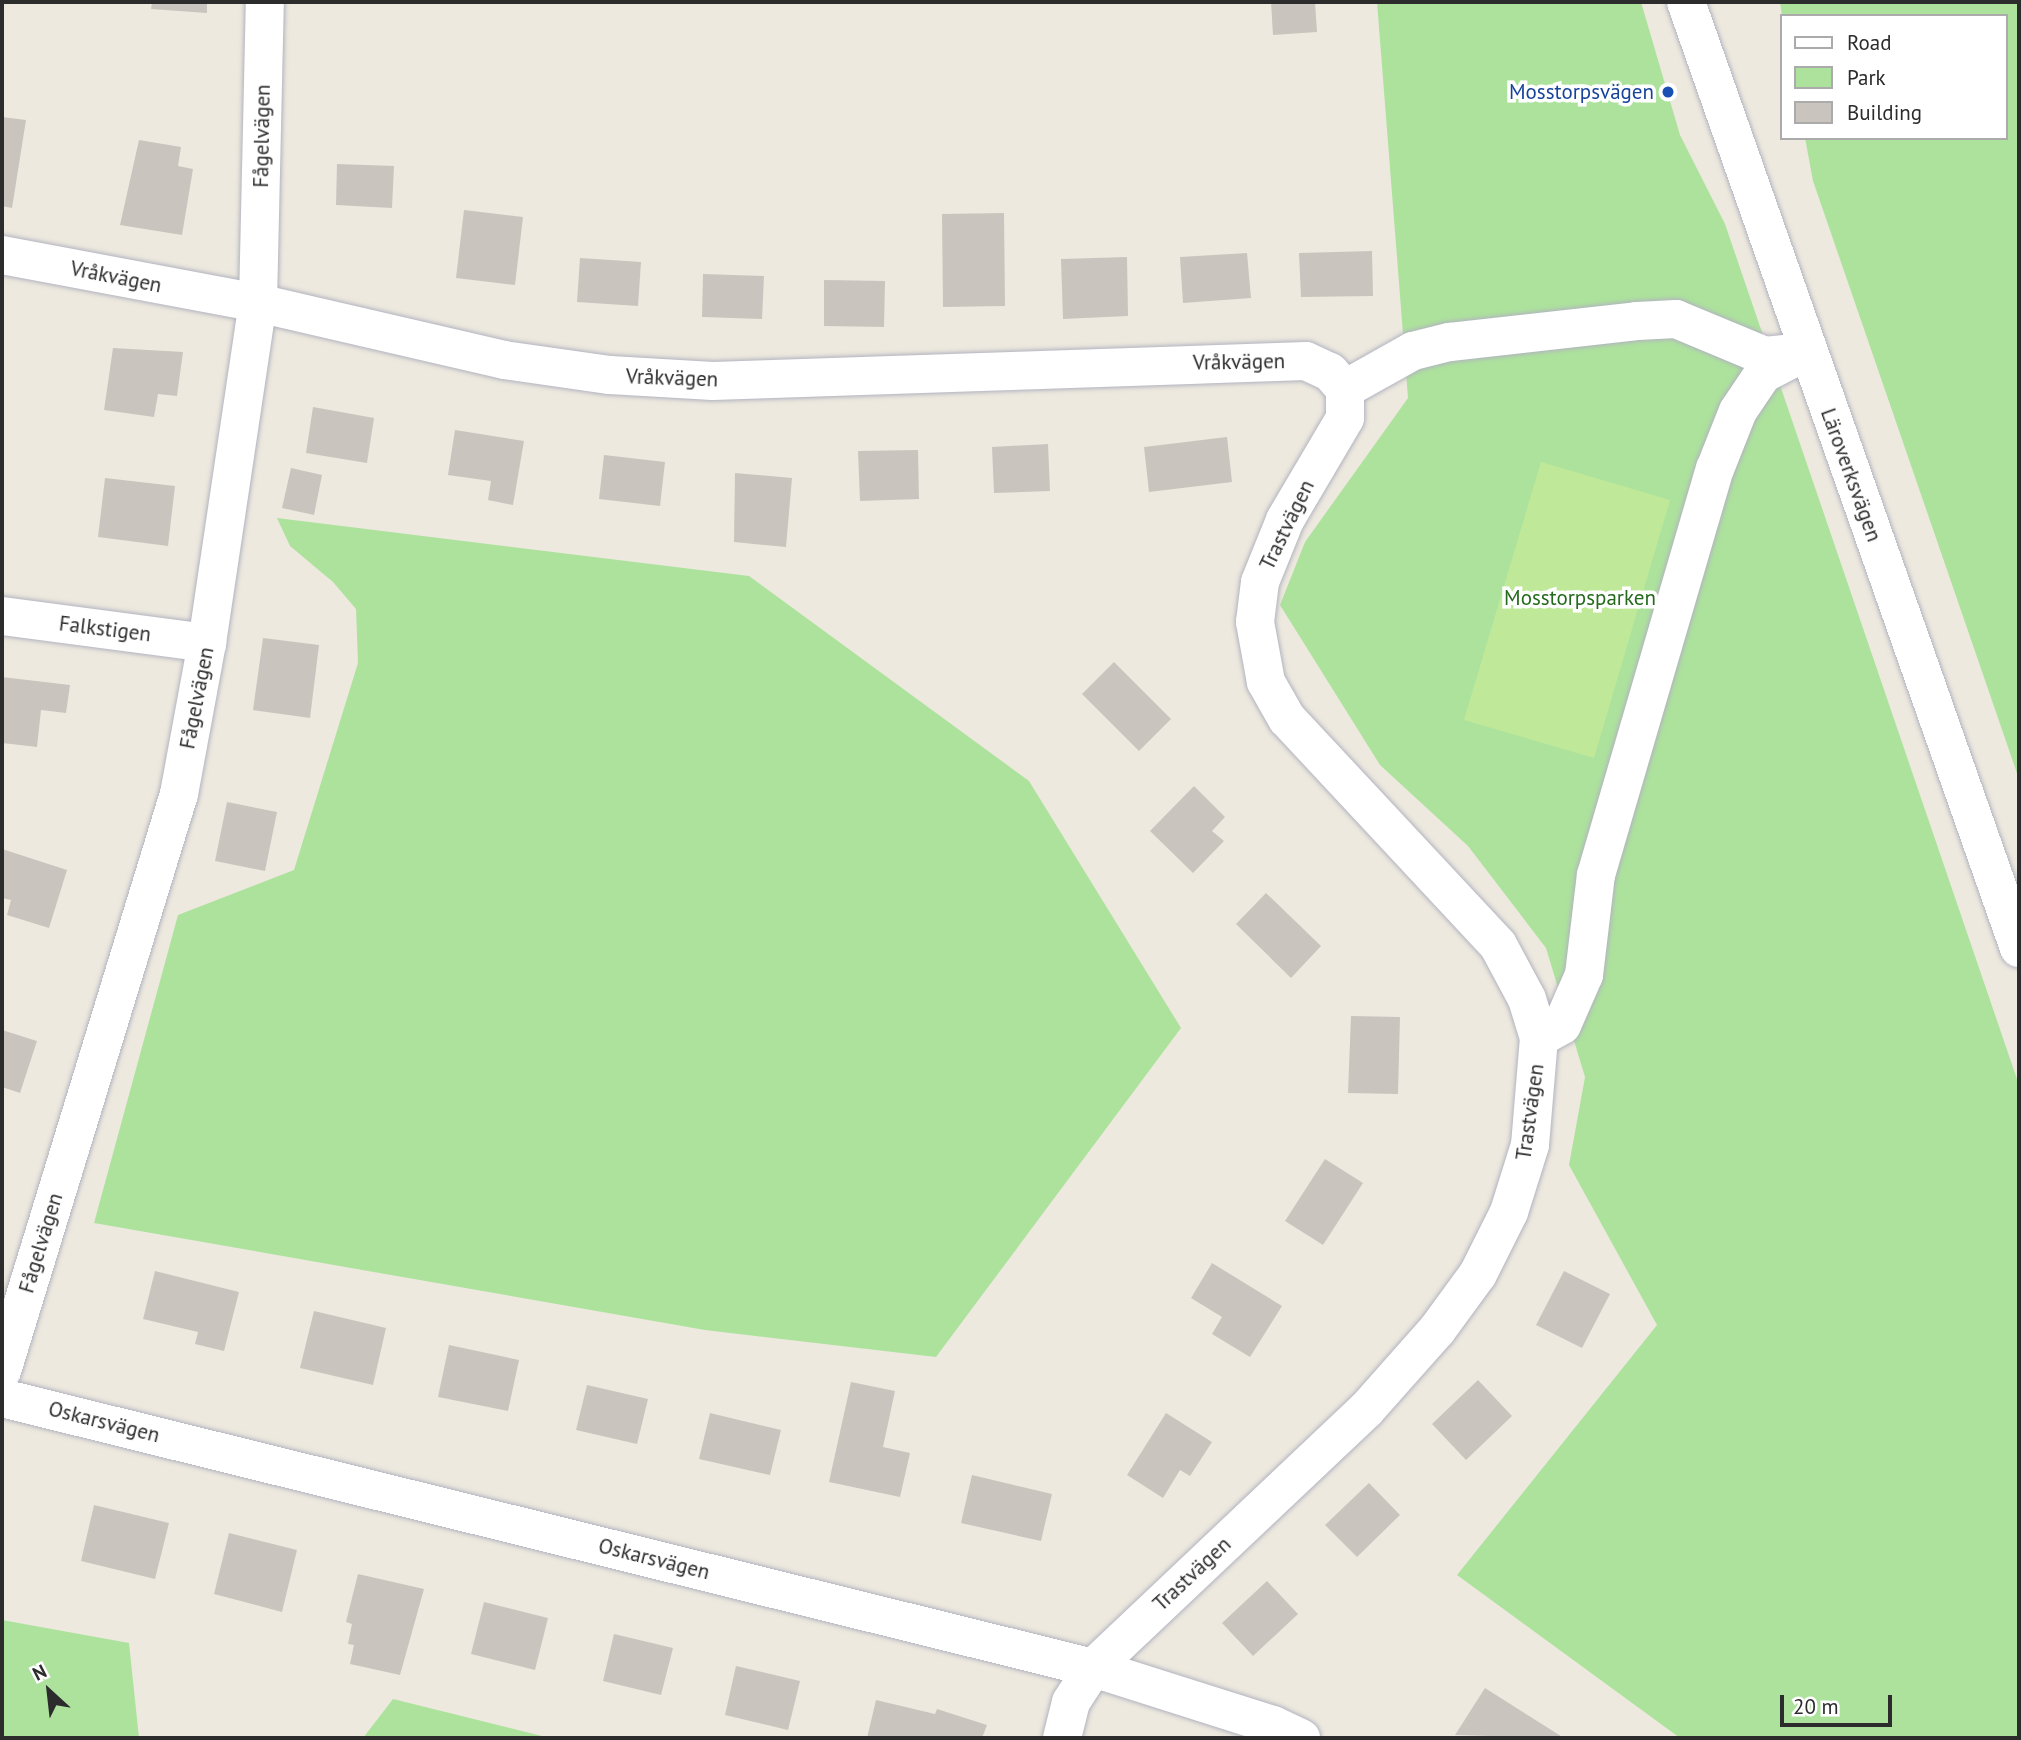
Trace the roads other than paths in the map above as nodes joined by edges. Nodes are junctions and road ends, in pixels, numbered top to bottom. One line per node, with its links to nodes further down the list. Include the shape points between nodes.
1 (265, 2): 4 (street, Fågelvägen)
2 (1686, 2): 5 (street, Läroverksvägen)
3 (2, 255): 4 (street, Vråkvägen)
4 (258, 303): 6 (street, Vråkvägen, via 504,360 610,375 713,380 1306,361 1331,372); 8 (street, Fågelvägen)
5 (1807, 351): 6 (street, via 1765,356 1676,318 1636,321 1450,342 1413,351); 9 (street, Läroverksvägen); 10 (street, via 1763,374 1738,411 1716,469 1596,875 1584,975 1562,1025)
6 (1345, 389): 10 (street, Trastvägen, via 1345,418 1285,520 1260,582 1255,622 1266,682 1286,719 1498,945 1527,999)
7 (2, 616): 8 (street, Falkstigen)
8 (207, 643): 11 (street, Fågelvägen, via 179,794)
9 (2019, 948)
10 (1539, 1038): 13 (street, Trastvägen, via 1530,1145 1509,1212 1478,1273 1437,1330 1366,1410)
11 (2, 1371)
12 (2, 1398): 13 (street, Oskarsvägen)
13 (1093, 1668): 14 (street, Trastvägen, via 1071,1702); 15 (street, Oskarsvägen)
14 (1062, 1738)
15 (1301, 1738)

